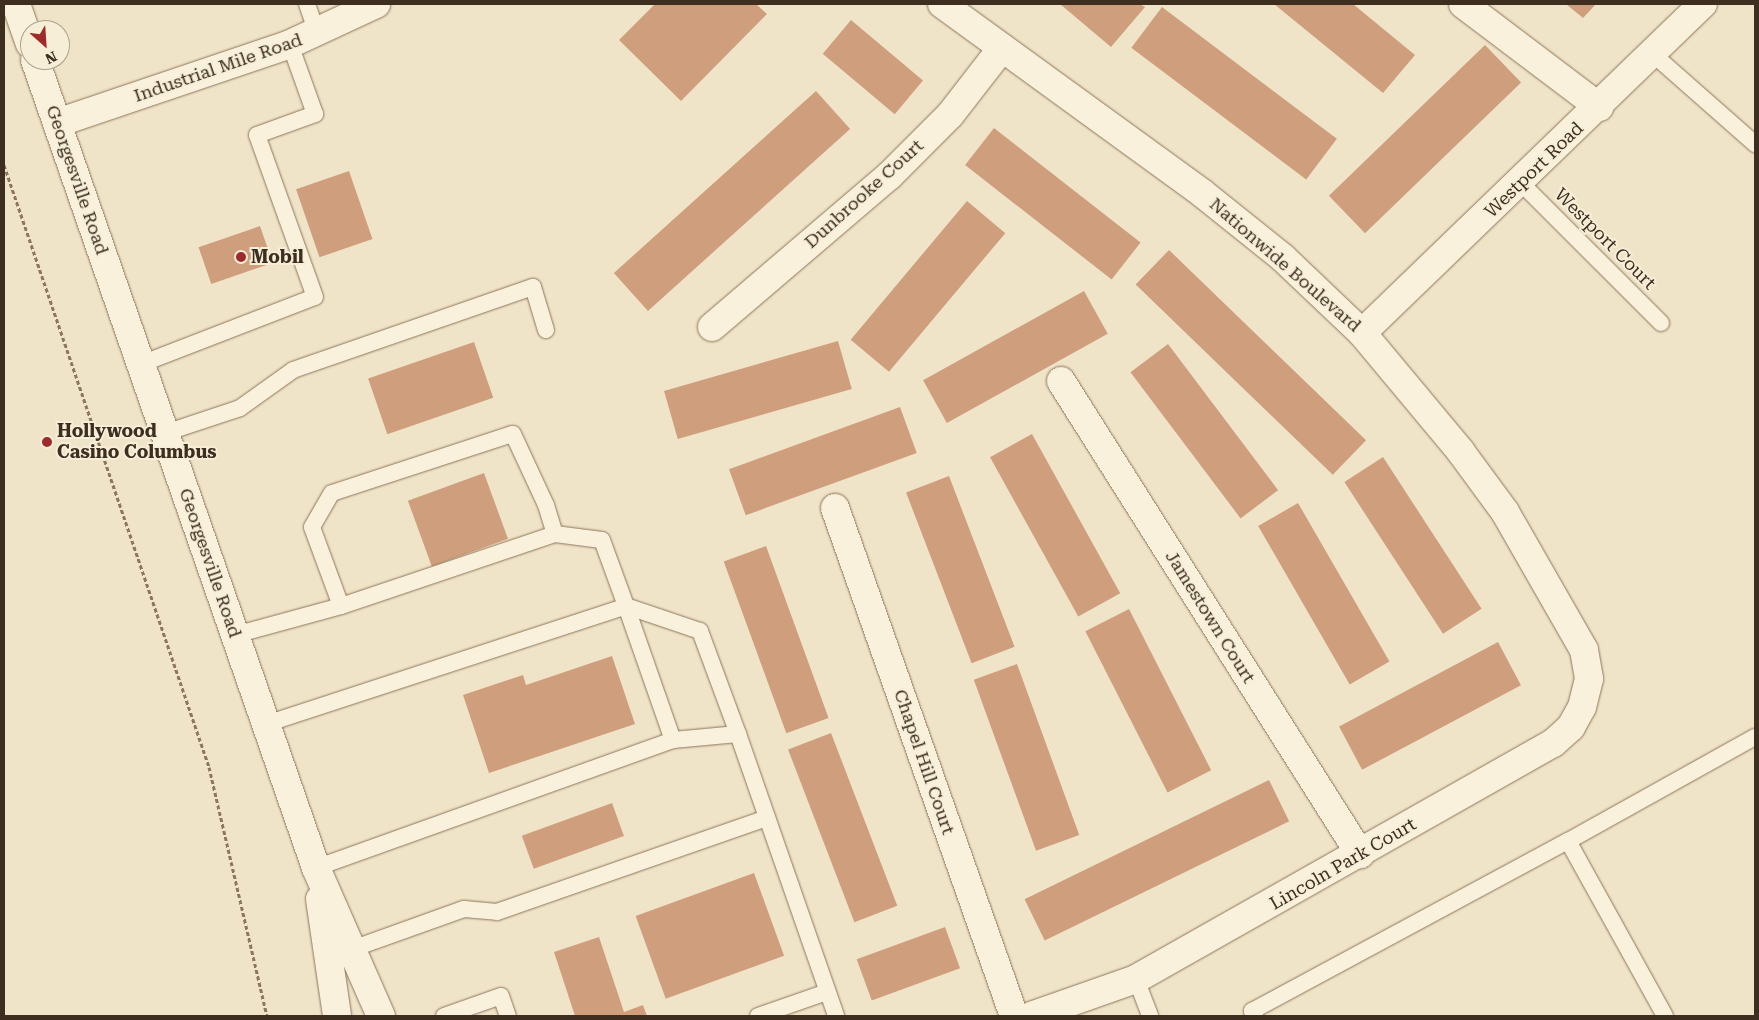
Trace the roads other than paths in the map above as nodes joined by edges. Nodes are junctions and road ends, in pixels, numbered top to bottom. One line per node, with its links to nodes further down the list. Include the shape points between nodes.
1 (16, 4): 7 (street)
2 (307, 4): 8 (lane)
3 (376, 4): 8 (street, Industrial Mile Road)
4 (942, 4): 10 (street, Nationwide Boulevard)
5 (1463, 4): 13 (street)
6 (1703, 4): 11 (street, Westport Road)
7 (22, 20)
8 (317, 33): 9 (street, Industrial Mile Road)
9 (290, 44): 14 (street, Industrial Mile Road); 21 (lane, via 316,114 257,136 315,297)
10 (1002, 48): 18 (street, Dunbrooke Court, via 950,115 889,176); 20 (street, Nationwide Boulevard, via 1202,193 1283,258)
11 (1654, 55): 13 (street, Westport Road); 15 (lane)
12 (39, 70): 14 (street, Georgesville Road)
13 (1599, 107): 16 (street, Westport Road)
14 (57, 123): 21 (street, Georgesville Road)
15 (1755, 144)
16 (1521, 183): 17 (lane, Westport Court); 20 (street, Westport Road)
17 (1661, 323)
18 (712, 327)
19 (546, 330): 23 (lane, via 533,287 293,370 240,408)
20 (1362, 333): 29 (street, Nationwide Boulevard, via 1461,452 1505,512)
21 (141, 364): 23 (street, Georgesville Road)
22 (1061, 381): 36 (street, Jamestown Court)
23 (165, 434): 28 (street, Georgesville Road)
24 (835, 508): 47 (street, Chapel Hill Court)
25 (555, 534): 26 (lane); 26 (lane, via 546,505 513,434 332,493 312,527); 27 (lane, via 602,540)
26 (341, 606): 28 (lane)
27 (626, 606): 30 (lane); 31 (lane, via 700,630); 33 (lane)
28 (235, 635): 30 (street, Georgesville Road)
29 (1584, 650): 36 (street, Lincoln Park Court, via 1588,679 1582,707 1571,728 1553,743 1503,773)
30 (266, 724): 37 (street, Georgesville Road)
31 (738, 734): 33 (lane); 34 (lane)
32 (1755, 737): 35 (lane)
33 (673, 740): 37 (lane)
34 (767, 818): 38 (lane, via 497,912 464,909); 40 (lane)
35 (1568, 841): 50 (lane, via 1252,1011); 51 (lane)
36 (1360, 854): 39 (street, Lincoln Park Court)
37 (316, 868): 38 (street, Georgesville Road); 41 (street, Georgesville Road)
38 (352, 949): 42 (street, Georgesville Road)
39 (1136, 979): 48 (street, Lincoln Park Court); 49 (lane)
40 (827, 992): 45 (lane); 46 (lane)
41 (337, 1016)
42 (381, 1016)
43 (444, 1016): 44 (lane, via 501,996)
44 (508, 1016)
45 (758, 1016)
46 (836, 1016)
47 (1014, 1016)
48 (1031, 1016)
49 (1150, 1016)
50 (1255, 1016)
51 (1665, 1016)

